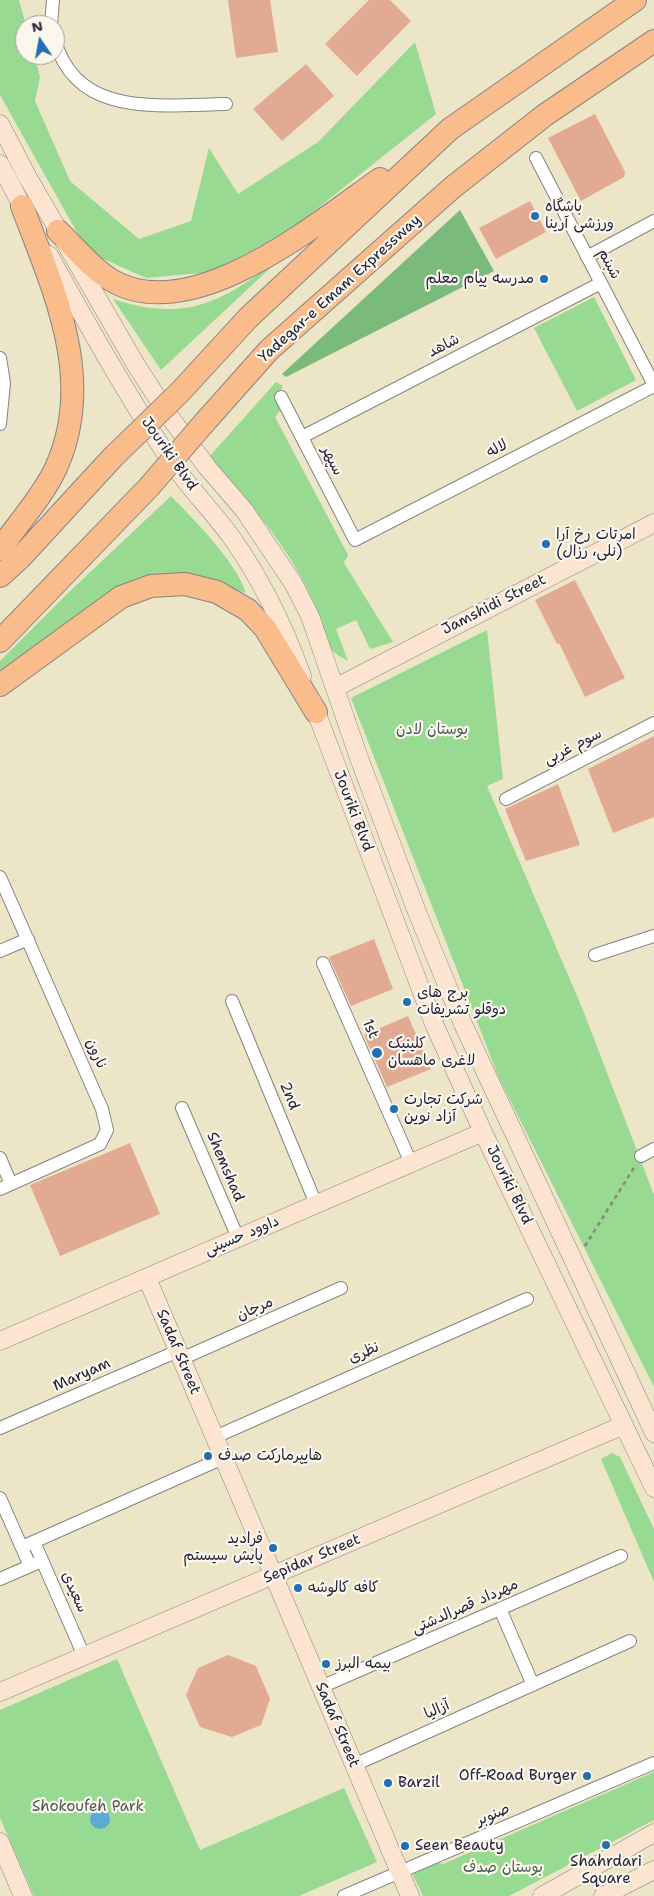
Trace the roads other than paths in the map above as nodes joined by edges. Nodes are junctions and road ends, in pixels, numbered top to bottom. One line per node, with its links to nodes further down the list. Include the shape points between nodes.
1 (53, 0): 3 (street)
2 (635, 0): 8 (highway)
3 (52, 15)
4 (654, 41): 25 (highway, Yadegar-e Emam Expressway, bridge, via 545,115 453,187 269,350 149,487)
5 (65, 63): 6 (street, via 80,82 109,100 143,105)
6 (226, 104)
7 (0, 124): 13 (main road, Jouriki Blvd)
8 (450, 130): 13 (highway, via 275,251 214,283 184,292 139,290 112,280); 24 (highway, bridge, via 248,318)
9 (536, 158): 14 (street, شبنم)
10 (0, 164): 11 (main road, Jouriki Blvd)
11 (22, 206): 23 (highway, via 55,293 67,335 73,404 67,436 54,471); 28 (main road, Jouriki Blvd, via 100,346 168,456 253,570 284,625)
12 (654, 221): 14 (street)
13 (58, 231): 27 (main road, Jouriki Blvd, via 169,416 244,510 293,583 310,616)
14 (587, 256): 15 (street, شبنم)
15 (601, 283): 17 (street, شبنم); 20 (street, شاهد)
16 (0, 358): 19 (street, via 4,383)
17 (654, 386): 22 (street, لاله)
18 (281, 397): 20 (street, سپهر)
19 (0, 424)
20 (302, 438): 22 (street, سپهر)
21 (654, 523): 27 (main road, Jamshidi Street)
22 (355, 540)
23 (0, 549)
24 (0, 576)
25 (0, 641)
26 (0, 685): 28 (highway, via 121,597 151,586 185,584 217,592 248,610 265,628)
27 (335, 688): 39 (main road, Jouriki Blvd, via 417,912)
28 (316, 712): 38 (main road, Jouriki Blvd)
29 (654, 723): 30 (street, سوم غربی)
30 (506, 799)
31 (0, 877): 33 (street, نارون)
32 (654, 936): 35 (street)
33 (28, 939): 34 (street); 46 (street, نارون, via 102,1109 107,1130 100,1144)
34 (0, 951)
35 (596, 954)
36 (323, 963): 45 (street, 1st)
37 (232, 1001): 47 (street, 2nd)
38 (434, 1024): 39 (main road); 41 (main road, Jouriki Blvd)
39 (463, 1024): 56 (main road, Jouriki Blvd)
40 (182, 1108): 48 (street, Shemshad)
41 (483, 1132): 45 (main road, داوود حسینی); 54 (main road, Jouriki Blvd)
42 (654, 1149): 43 (street)
43 (641, 1156)
44 (0, 1158): 46 (street)
45 (411, 1164): 47 (main road, داوود حسینی)
46 (6, 1187)
47 (316, 1204): 48 (main road, داوود حسینی)
48 (238, 1238): 49 (main road, داوود حسینی)
49 (147, 1278): 52 (main road, داوود حسینی); 53 (main road, Sadaf Street)
50 (341, 1288): 53 (street, مرجان)
51 (527, 1298): 57 (street, نظری)
52 (0, 1341)
53 (180, 1355): 55 (street, Maryam); 57 (main road, Sadaf Street)
54 (624, 1426): 59 (main road, Jouriki Blvd); 66 (main road, Sepidar Street)
55 (0, 1428)
56 (654, 1433)
57 (214, 1437): 58 (main road, Sadaf Street)
58 (223, 1458): 61 (street); 66 (main road, Sadaf Street)
59 (654, 1488)
60 (0, 1498): 62 (street)
61 (34, 1542): 62 (street); 64 (street, سعیدی)
62 (22, 1547): 65 (street)
63 (621, 1556): 68 (street, مهرداد قصرالدشتی)
64 (42, 1561): 65 (street); 70 (street, سعیدی)
65 (30, 1566): 67 (street)
66 (273, 1575): 70 (main road, Sepidar Street); 72 (main road, Sadaf Street)
67 (0, 1579)
68 (500, 1609): 71 (street); 72 (street, مهرداد قصرالدشتی)
69 (630, 1641): 71 (street, آزالیا)
70 (84, 1656): 73 (main road, Sepidar Street)
71 (532, 1685): 75 (street, آزالیا)
72 (322, 1688): 75 (main road, Sadaf Street)
73 (0, 1692)
74 (654, 1763): 79 (street, صنوبر)
75 (354, 1765): 79 (main road, Sadaf Street)
76 (651, 1836): 83 (main road)
77 (0, 1842): 80 (main road)
78 (654, 1870): 84 (main road)
79 (400, 1872): 81 (street, صنوبر); 82 (main road, Sadaf Street)
80 (24, 1896)
81 (344, 1896)
82 (410, 1896)
83 (542, 1896)
84 (603, 1896)

